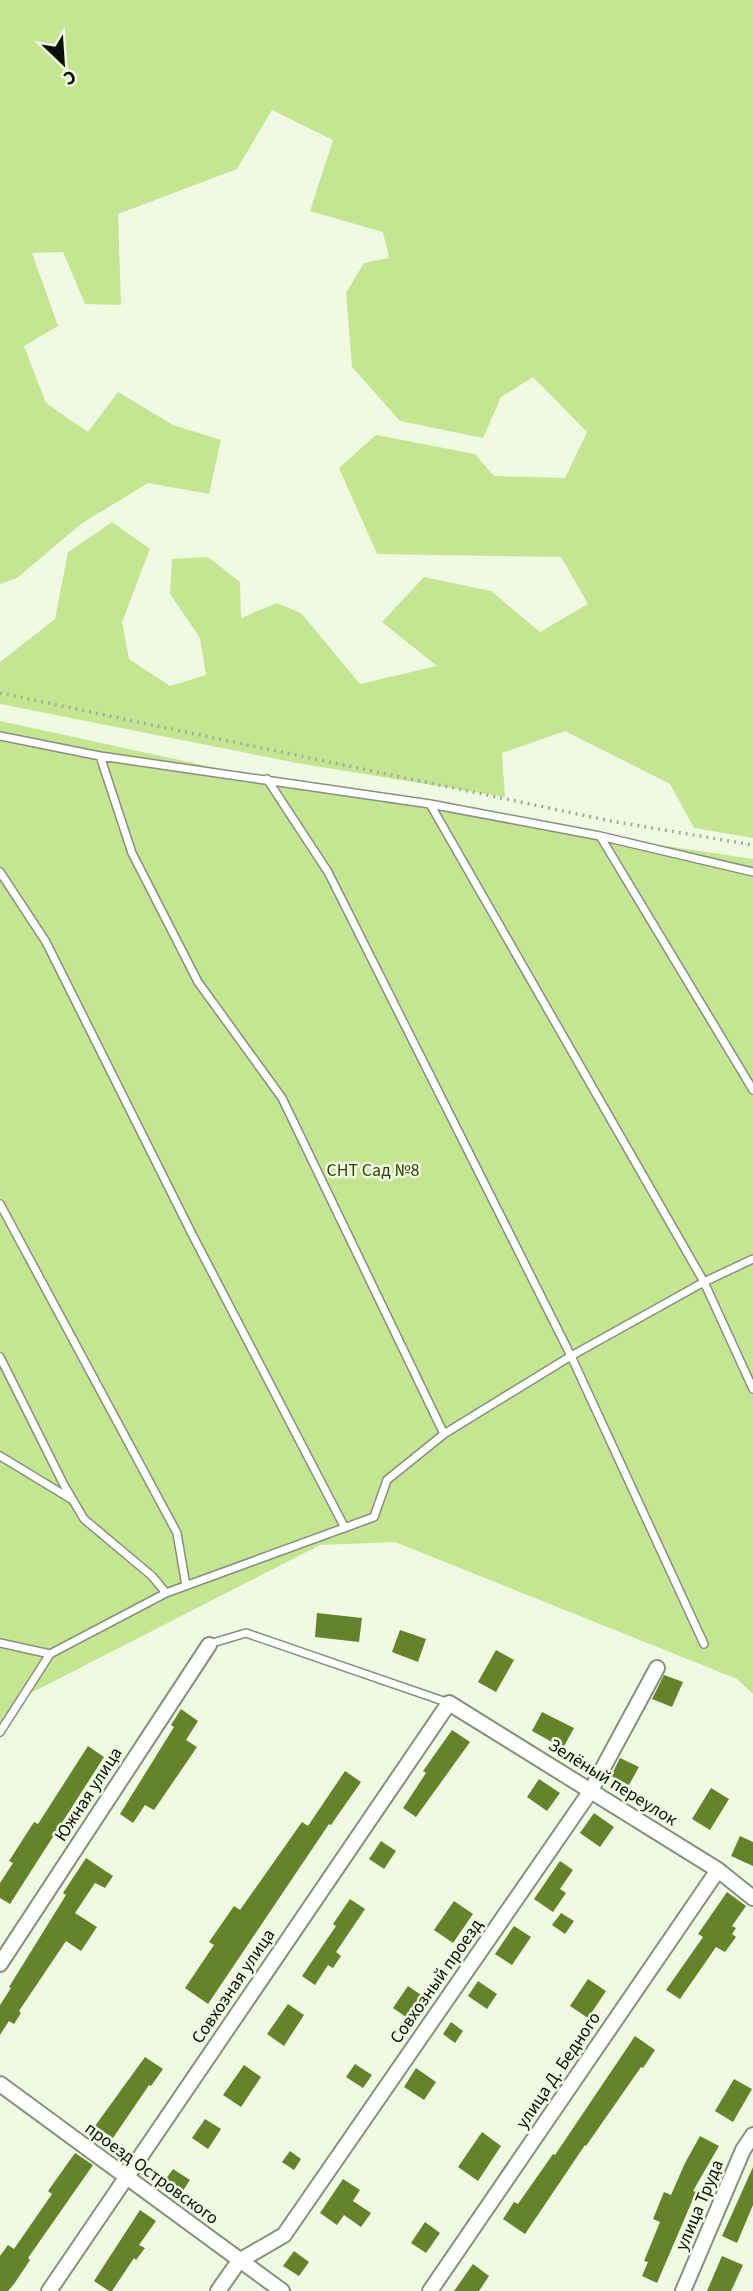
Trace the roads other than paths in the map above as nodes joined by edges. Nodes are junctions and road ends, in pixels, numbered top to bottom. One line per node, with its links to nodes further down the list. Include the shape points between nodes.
1 (0, 736): 2 (lane)
2 (100, 756): 3 (lane); 15 (lane, via 132,853 198,982 282,1098)
3 (267, 779): 4 (lane); 12 (lane, via 328,872)
4 (430, 804): 5 (lane); 11 (lane)
5 (600, 836): 7 (lane); 8 (lane)
6 (0, 872): 18 (lane, via 46,942 192,1236)
7 (753, 872)
8 (753, 1090)
9 (0, 1204): 19 (lane, via 177,1533)
10 (753, 1259): 11 (lane)
11 (704, 1282): 12 (lane); 14 (lane)
12 (571, 1356): 15 (lane); 22 (lane)
13 (0, 1357): 17 (lane)
14 (753, 1389)
15 (444, 1434): 18 (lane, via 387,1480 374,1517)
16 (0, 1456): 17 (lane)
17 (74, 1501): 20 (lane, via 84,1519)
18 (345, 1528): 19 (lane)
19 (186, 1586): 20 (lane)
20 (166, 1593): 24 (lane)
21 (0, 1643): 24 (lane)
22 (704, 1644)
23 (209, 1645): 26 (lane, via 246,1633); 31 (street, Южная улица)
24 (50, 1654): 27 (lane)
25 (657, 1668): 28 (street, Совхозный проезд)
26 (449, 1703): 28 (street, Зелёный переулок); 34 (street, Совхозная улица)
27 (0, 1732)
28 (590, 1792): 29 (street, Зелёный переулок); 35 (street, Совхозный проезд, via 284,2235)
29 (718, 1870): 30 (street, Зелёный переулок); 39 (street, улица Д. Бедного)
30 (753, 1898)
31 (0, 1964)
32 (0, 2084): 34 (street, проезд Островского)
33 (753, 2135): 40 (street, улица Труда)
34 (126, 2178): 35 (street, проезд Островского); 36 (street, Совхозная улица)
35 (239, 2261): 37 (street, Совхозный проезд); 38 (street, проезд Островского)
36 (49, 2291)
37 (218, 2291)
38 (282, 2291)
39 (430, 2291)
40 (683, 2291)

